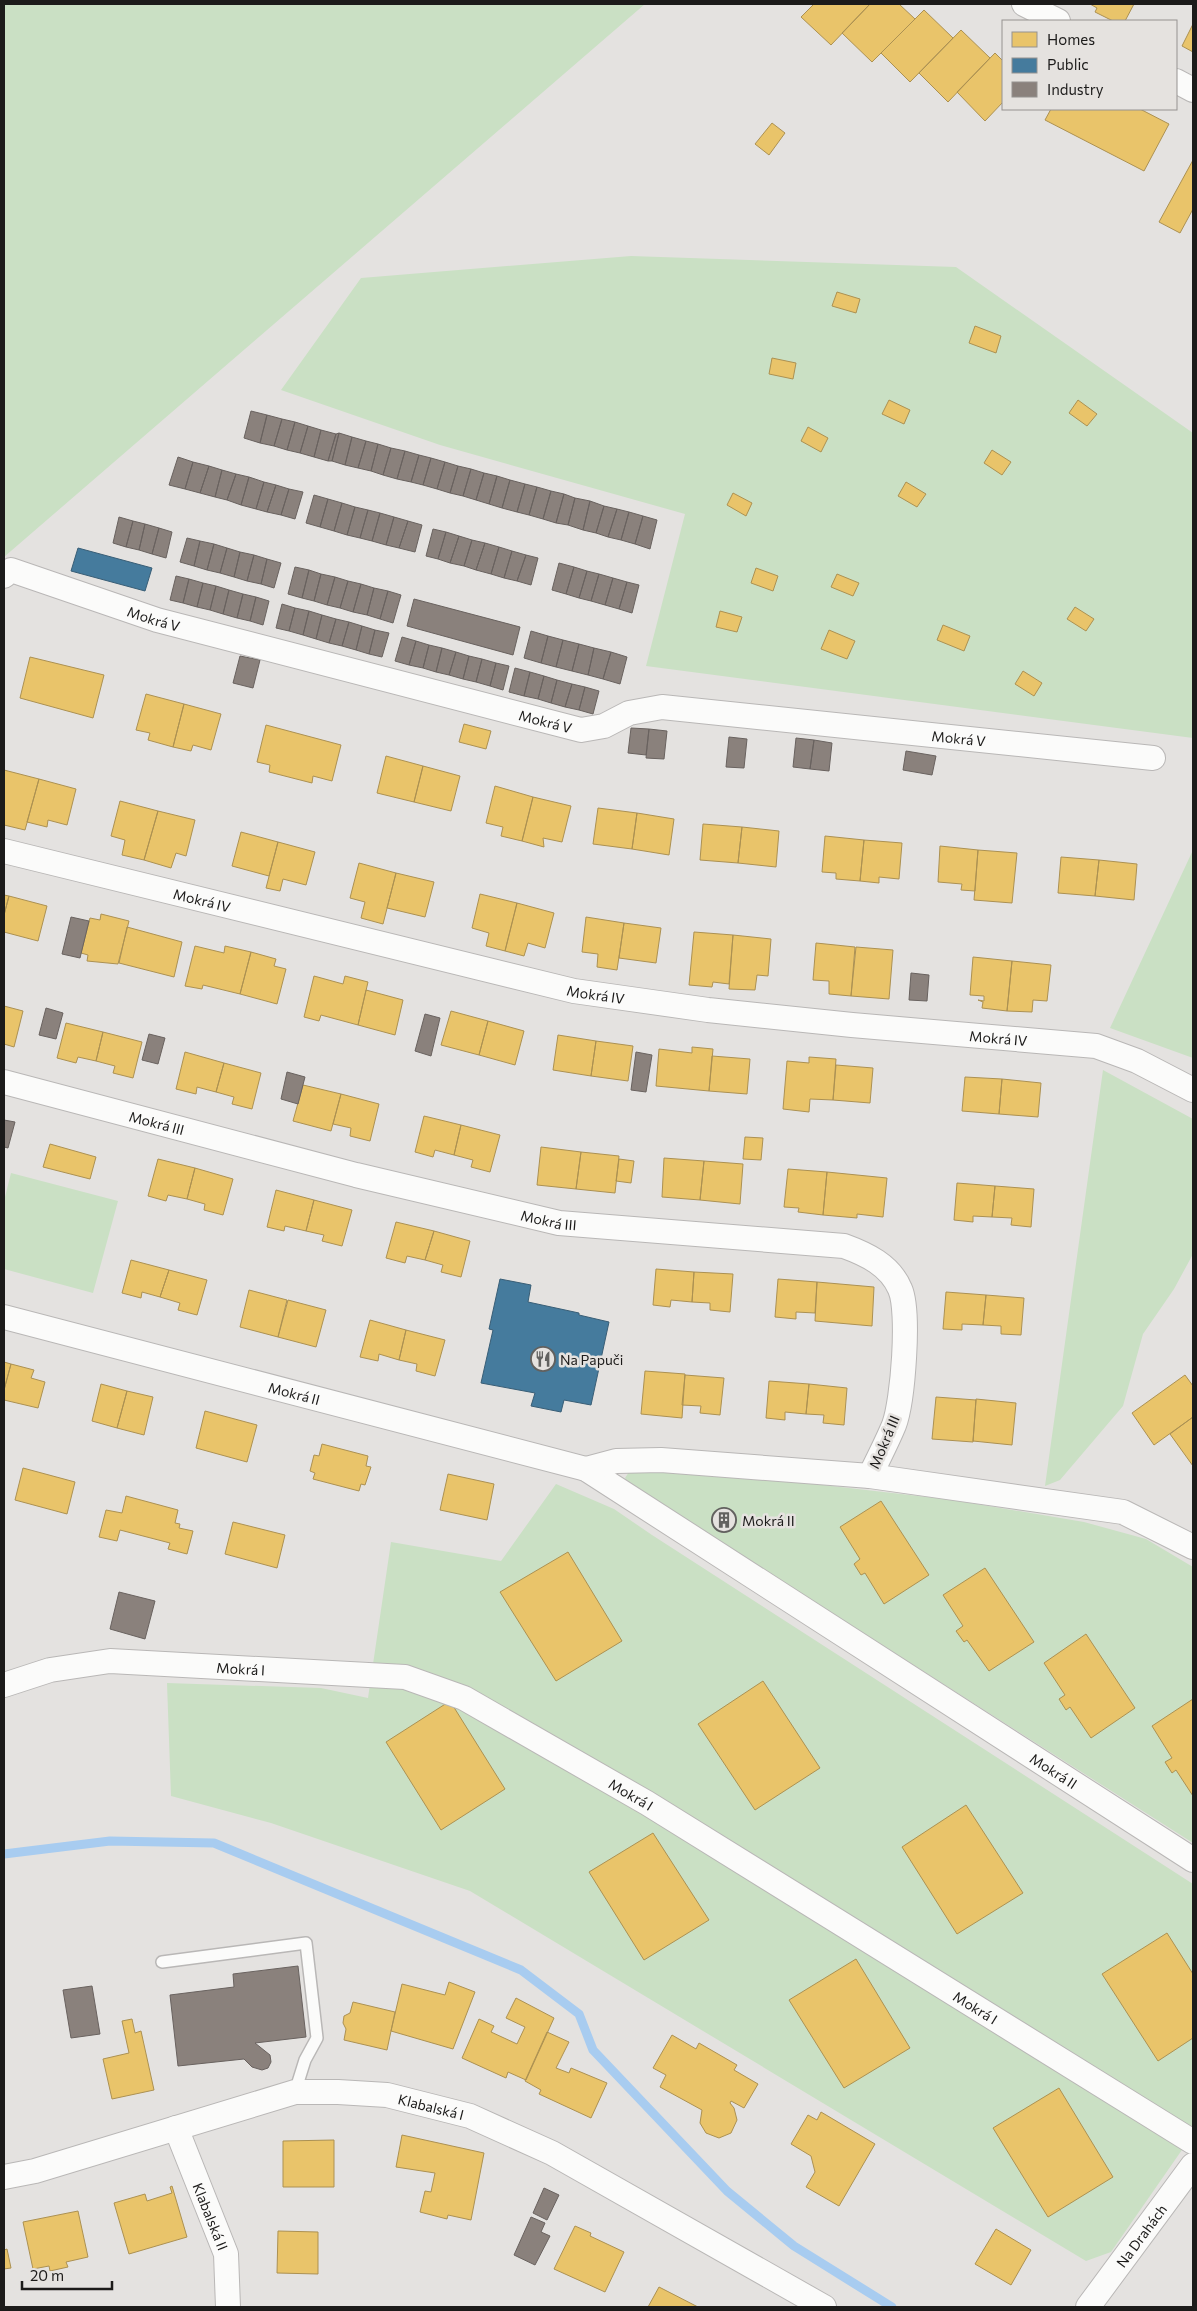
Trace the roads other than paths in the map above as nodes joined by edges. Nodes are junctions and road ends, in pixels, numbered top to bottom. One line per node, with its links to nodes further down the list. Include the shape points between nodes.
1 (1024, 4): 2 (street)
2 (1056, 20)
3 (1177, 82): 4 (street)
4 (1193, 90)
5 (7, 573): 6 (street, Mokrá V, via 157,620 581,730 604,726 629,713 662,707)
6 (1153, 758)
7 (4, 851): 9 (street, Mokrá IV, via 574,991 708,1010 1096,1046 1137,1060)
8 (4, 1082): 12 (street, Mokrá III, via 356,1175 559,1222 844,1246 862,1253 877,1261 892,1276 904,1302 904,1355 895,1423)
9 (1193, 1090)
10 (4, 1317): 11 (street, Mokrá II)
11 (586, 1469): 12 (street, Mokrá II, via 616,1461 660,1460); 15 (street, Mokrá II)
12 (870, 1476): 13 (street, Mokrá II, via 1123,1512)
13 (1193, 1546)
14 (4, 1685): 19 (street, Mokrá I, via 50,1670 110,1660 405,1677 464,1698 648,1803)
15 (1193, 1860)
16 (162, 1962): 17 (lane, via 306,1943 317,2038)
17 (294, 2092): 18 (street, Klabalská I); 23 (street, Klabalská I, via 387,2095 470,2116 552,2153)
18 (176, 2128): 21 (street, Klabalská I, via 35,2172); 22 (street, Klabalská II, via 226,2254)
19 (1193, 2142)
20 (1193, 2166): 24 (street, Na Drahách)
21 (4, 2177)
22 (228, 2307)
23 (824, 2307)
24 (1088, 2307)

